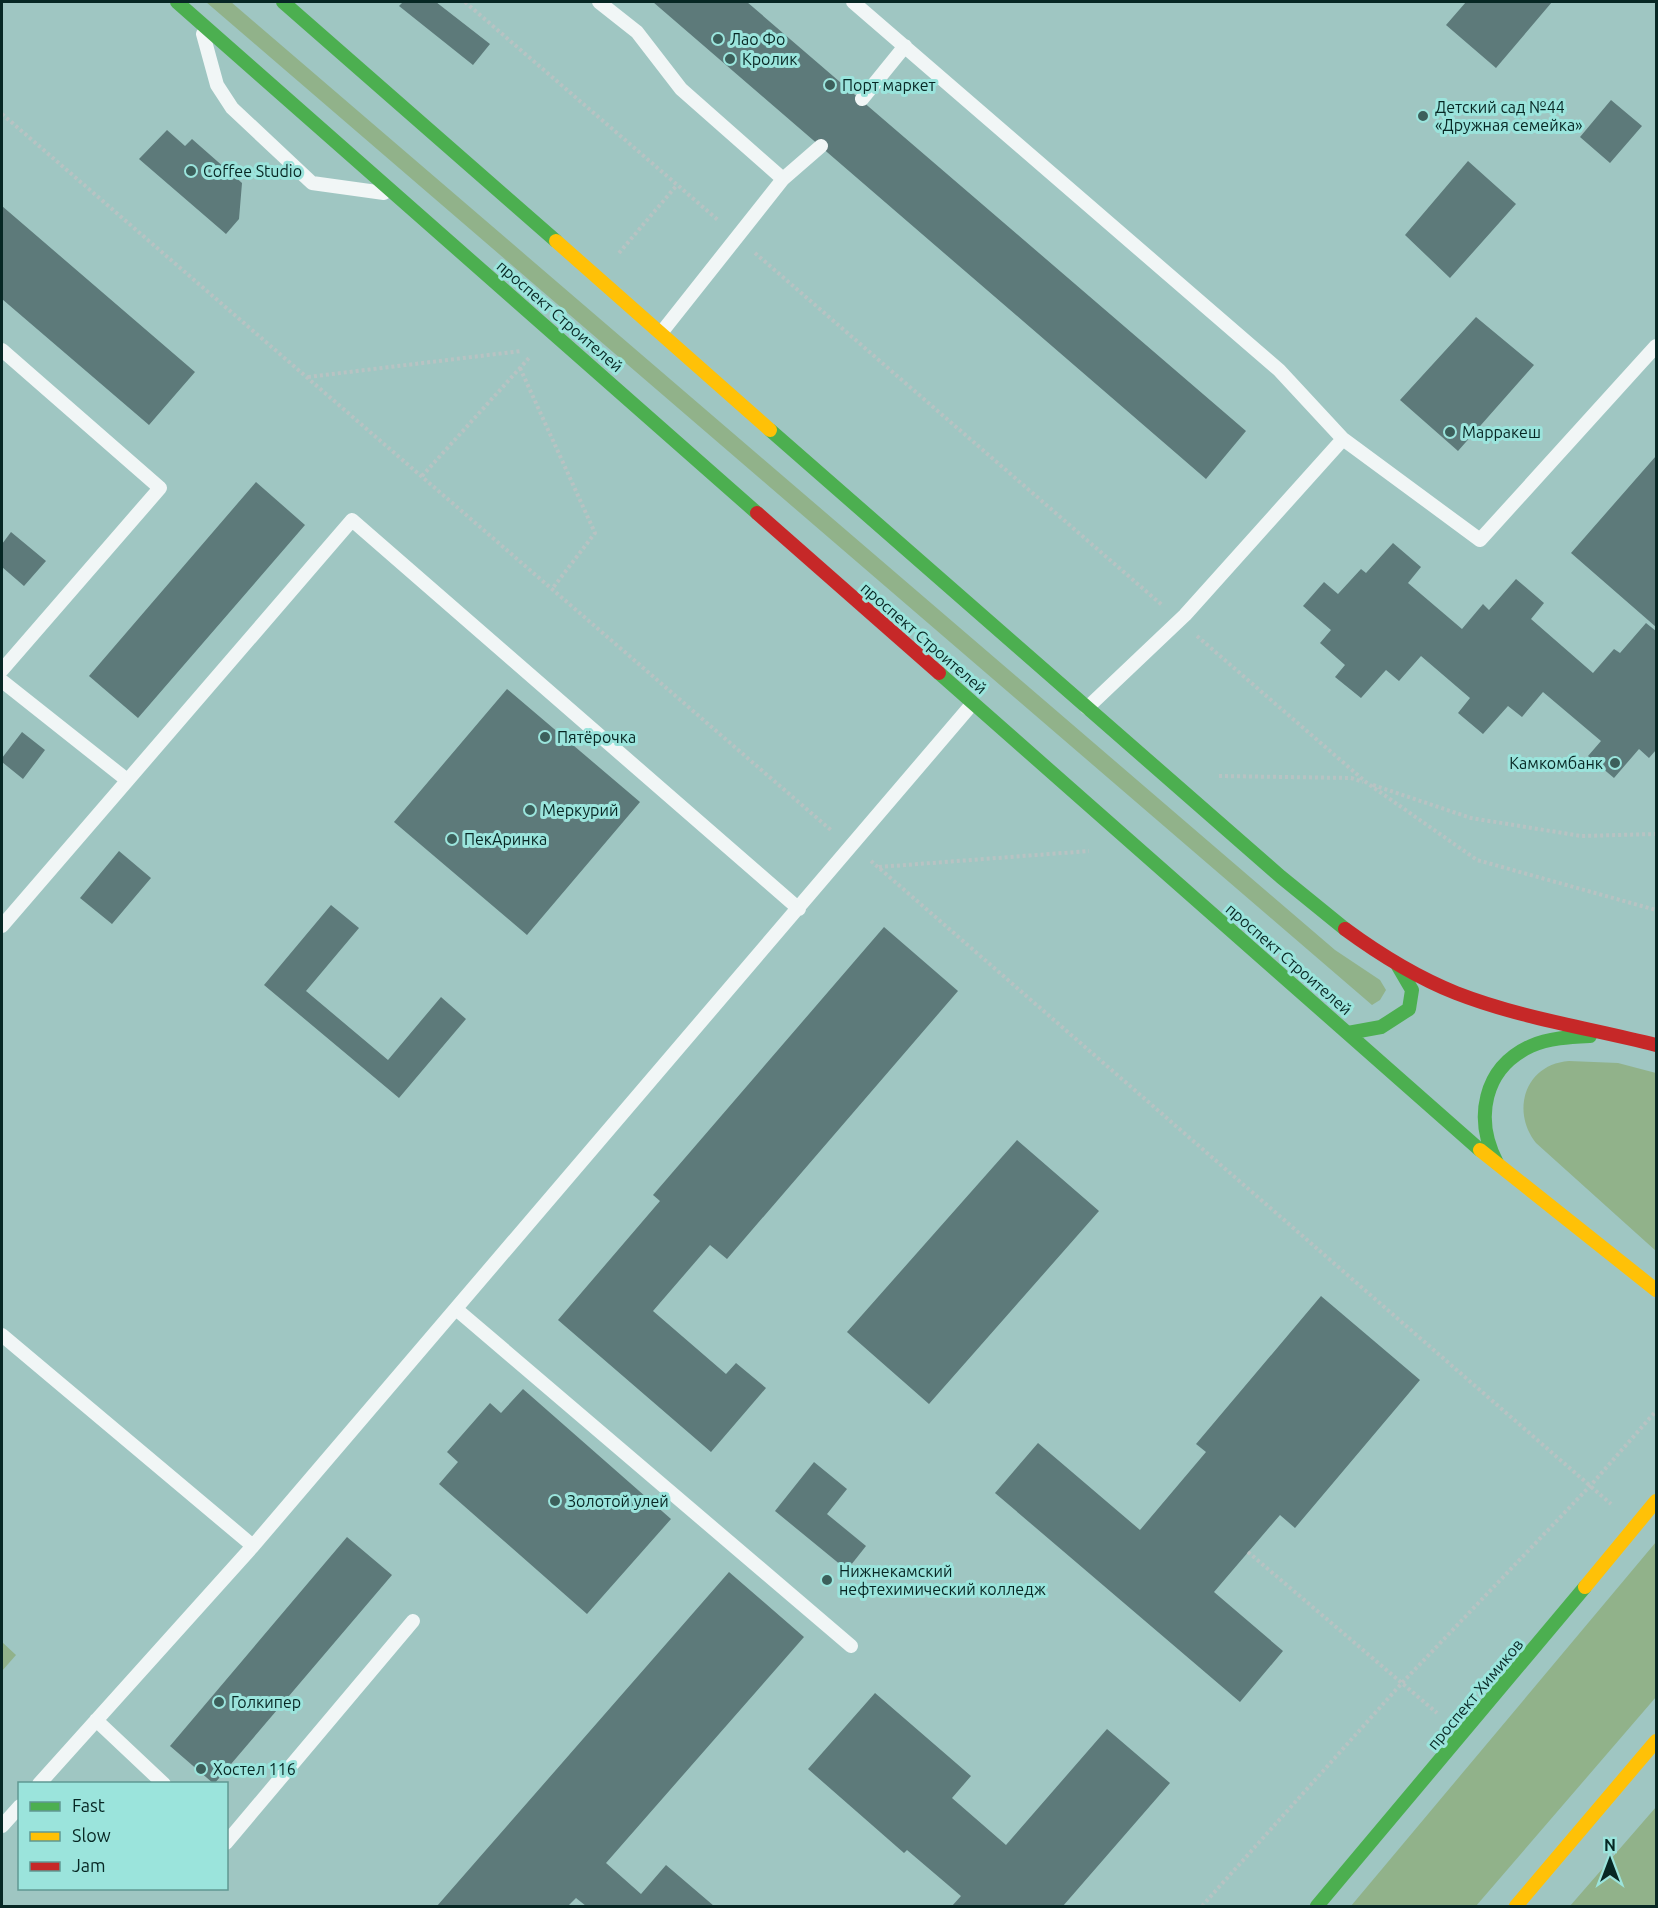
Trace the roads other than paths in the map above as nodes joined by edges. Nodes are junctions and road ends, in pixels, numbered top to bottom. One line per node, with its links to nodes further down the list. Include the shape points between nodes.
1 (177, 2): 5 (main road, проспект Строителей)
2 (283, 2): 11 (main road)
3 (599, 2): 9 (lane, via 637,32 681,89)
4 (853, 2): 6 (lane)
5 (199, 20): 10 (main road, проспект Строителей); 10 (lane, via 217,85 232,108 312,183)
6 (904, 46): 7 (lane); 14 (lane, via 1279,370)
7 (862, 99)
8 (821, 146): 9 (lane)
9 (783, 179): 11 (lane)
10 (398, 195): 17 (main road, проспект Строителей)
11 (661, 333): 18 (main road)
12 (1656, 346): 14 (lane, via 1480,540)
13 (2, 350): 15 (lane, via 160,488)
14 (1343, 439): 18 (lane, via 1185,615)
15 (2, 669)
16 (2, 681): 19 (lane)
17 (973, 703): 20 (lane); 23 (main road, проспект Строителей)
18 (1087, 708): 22 (main road, via 1315,904)
19 (127, 780): 20 (lane, via 352,520); 21 (lane)
20 (799, 909): 28 (lane)
21 (2, 926)
22 (1398, 966): 23 (main road, via 1412,990 1409,1009 1395,1022 1371,1031); 24 (main road, via 1454,993)
23 (1348, 1033): 26 (main road, проспект Строителей)
24 (1616, 1034): 25 (main road); 26 (main road, via 1553,1039 1517,1053 1500,1068 1489,1088 1483,1117 1489,1147)
25 (1656, 1045)
26 (1504, 1171): 27 (main road, проспект Строителей)
27 (1656, 1290)
28 (456, 1309): 31 (lane); 33 (lane)
29 (2, 1335): 31 (lane)
30 (1656, 1501): 41 (main road, проспект Химиков)
31 (253, 1546): 34 (lane)
32 (413, 1621): 40 (lane)
33 (851, 1646)
34 (96, 1720): 36 (lane); 37 (lane)
35 (1656, 1741): 42 (main road)
36 (41, 1782)
37 (162, 1782)
38 (18, 1808): 39 (lane)
39 (2, 1826)
40 (228, 1841)
41 (1317, 1906)
42 (1516, 1906)

